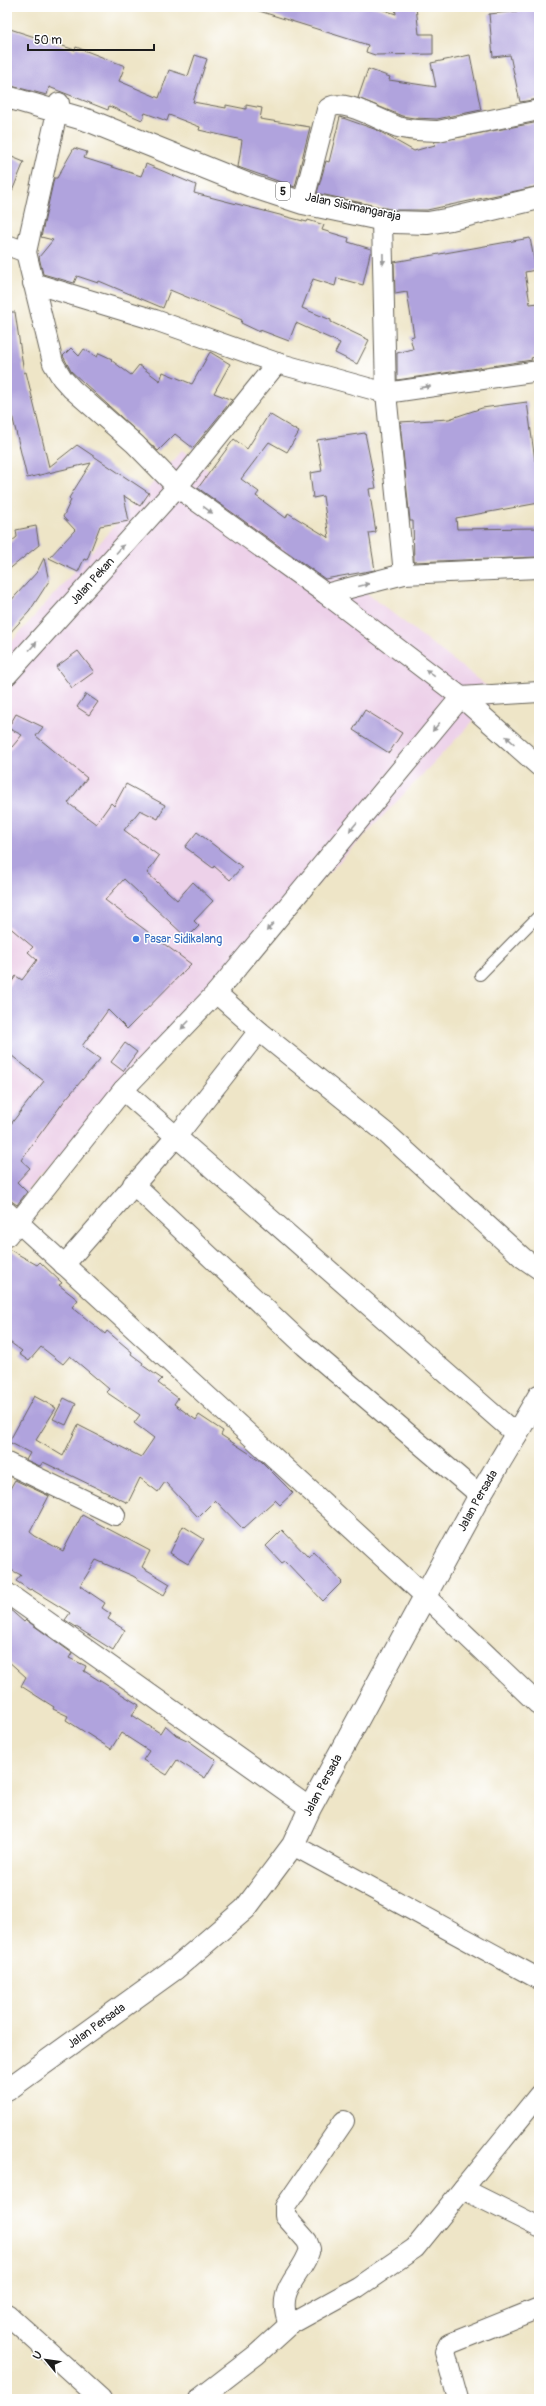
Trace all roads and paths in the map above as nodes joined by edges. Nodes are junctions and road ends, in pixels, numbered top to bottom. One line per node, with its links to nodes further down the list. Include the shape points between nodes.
1 (7, 97): 2 (main road, Jalan Sisimangaraja / 5)
2 (51, 107): 6 (main road, Jalan Sisimangaraja / 5, via 126,134 254,187); 9 (street)
3 (539, 110): 6 (street, via 438,130 422,130 398,127 335,103 326,110)
4 (539, 194): 6 (main road, Jalan Sisimangaraja / 5, via 449,215 417,219 392,217 328,200)
5 (539, 198): 7 (main road, Jalan Sisimangaraja / 5, via 428,223)
6 (304, 200): 7 (main road, Jalan Sisimangaraja / 5)
7 (382, 220): 13 (street, one-way to 13)
8 (7, 245): 9 (street)
9 (26, 252): 10 (street)
10 (33, 283): 11 (street, via 155,320); 14 (street, via 53,363 62,378 135,444)
11 (277, 363): 13 (street); 14 (street, Jalan Pekan)
12 (539, 371): 13 (street, one-way to 12)
13 (386, 393): 16 (street)
14 (177, 487): 17 (street, one-way to 17); 18 (street, Jalan Pekan, one-way to 14)
15 (539, 568): 16 (street)
16 (404, 574): 17 (street, one-way to 16)
17 (326, 594): 20 (street, one-way to 17)
18 (7, 675)
19 (539, 692): 20 (street)
20 (461, 697): 21 (street, one-way to 20); 24 (street, one-way to 24)
21 (539, 766)
22 (539, 915): 23 (lane)
23 (480, 975)
24 (216, 993): 25 (street); 26 (street, one-way to 26)
25 (259, 1031): 27 (street); 31 (street, via 386,1133 523,1258)
26 (123, 1090): 27 (street); 29 (street)
27 (176, 1137): 28 (street); 33 (street)
28 (133, 1184): 30 (street); 35 (street, via 305,1346)
29 (11, 1224): 30 (street)
30 (64, 1265): 38 (street)
31 (539, 1269)
32 (539, 1396): 33 (main road, Jalan Persada)
33 (517, 1435): 35 (main road, Jalan Persada)
34 (7, 1464): 36 (street)
35 (480, 1495): 38 (main road, Jalan Persada)
36 (115, 1515)
37 (7, 1593): 40 (street)
38 (426, 1597): 39 (street); 40 (main road, Jalan Persada)
39 (539, 1705)
40 (310, 1808): 41 (main road, Jalan Persada)
41 (293, 1845): 42 (street); 43 (main road, Jalan Persada, via 245,1908 182,1963)
42 (539, 1979)
43 (7, 2090)
44 (539, 2095): 46 (street)
45 (344, 2121): 50 (street, via 285,2207 285,2216 307,2241 310,2249 290,2283 285,2299 285,2315)
46 (463, 2188): 47 (street); 50 (street, via 415,2248 358,2287)
47 (539, 2227)
48 (539, 2308): 53 (street, via 449,2344 446,2352)
49 (7, 2314): 51 (street)
50 (289, 2324): 52 (street, via 256,2355)
51 (102, 2399)
52 (199, 2399)
53 (458, 2399)

